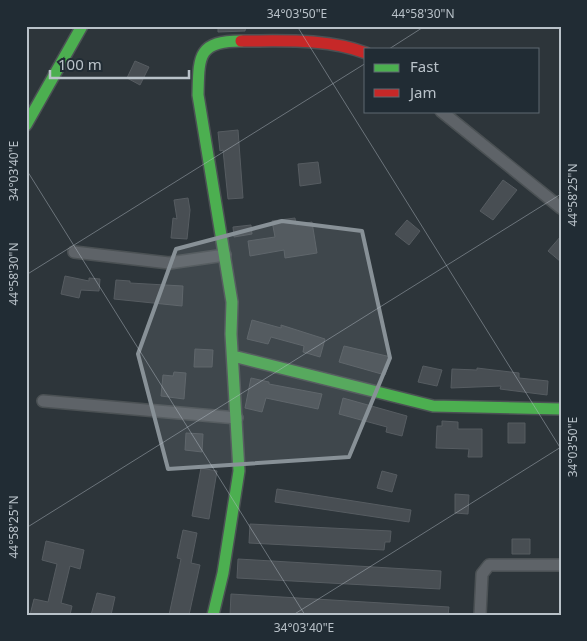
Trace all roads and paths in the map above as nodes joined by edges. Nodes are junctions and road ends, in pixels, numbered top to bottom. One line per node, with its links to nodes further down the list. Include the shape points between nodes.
1 (82, 26): 4 (street)
2 (364, 52): 7 (street, via 334,43 224,41 211,44 202,54 198,95)
3 (442, 112): 5 (street)
4 (26, 126)
5 (561, 208)
6 (74, 252): 7 (street, via 169,263)
7 (225, 255): 8 (street, via 232,302)
8 (233, 356): 10 (street, via 433,406); 11 (street)
9 (43, 401): 11 (street)
10 (561, 409)
11 (237, 418): 13 (street, via 239,471)
12 (561, 565): 14 (street, via 496,564 486,567 482,574)
13 (213, 615)
14 (480, 615)

